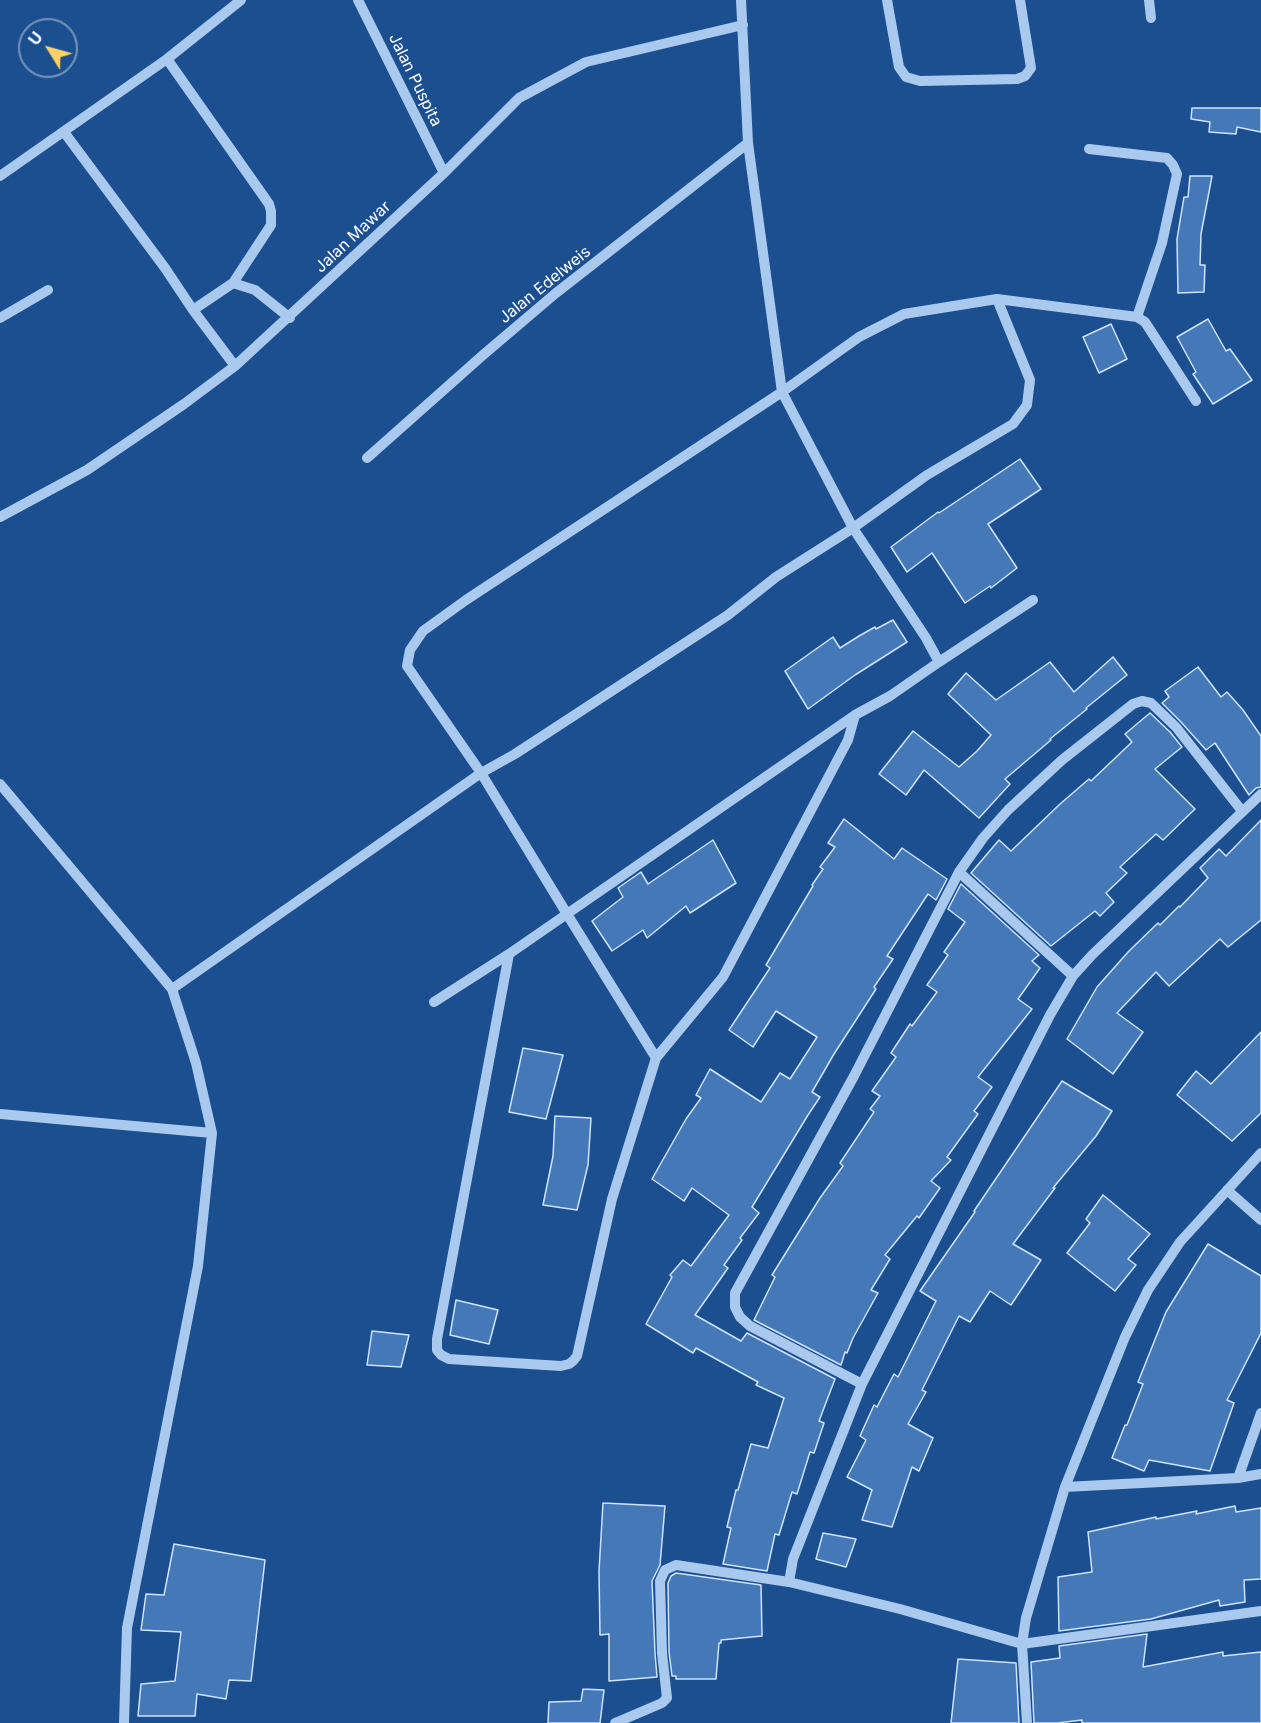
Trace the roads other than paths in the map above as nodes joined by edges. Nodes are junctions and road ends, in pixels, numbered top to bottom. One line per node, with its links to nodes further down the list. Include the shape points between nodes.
1 (241, 0): 9 (street)
2 (358, 0): 13 (street, Jalan Puspita)
3 (741, 0): 8 (street)
4 (887, 0): 5 (street, via 899,67 906,77 920,81 1025,76 1031,68)
5 (1020, 0)
6 (1149, 0): 7 (street)
7 (1151, 18)
8 (743, 25): 11 (street); 13 (street, Jalan Mawar, via 586,62 519,98)
9 (167, 59): 10 (street); 15 (street, via 269,204 272,225)
10 (64, 132): 14 (street); 18 (street)
11 (748, 143): 23 (street); 25 (street, Jalan Edelweis, via 556,293)
12 (1089, 149): 19 (street, via 1167,158 1177,174 1162,243)
13 (444, 173): 21 (street, Jalan Mawar)
14 (0, 176)
15 (233, 283): 18 (street); 21 (street, via 255,290)
16 (48, 290): 20 (street)
17 (997, 299): 19 (street); 23 (street, via 904,314 859,337); 27 (street, via 1030,380 1027,405 1013,424 927,475)
18 (193, 310): 22 (street)
19 (1137, 317): 24 (street, via 1145,322)
20 (0, 318)
21 (290, 318): 22 (street, Jalan Mawar)
22 (235, 366): 26 (street, Jalan Mawar, via 87,470)
23 (782, 392): 27 (street); 31 (street, via 423,630 410,650 407,666)
24 (1196, 401)
25 (367, 458)
26 (0, 517)
27 (853, 528): 29 (street); 31 (street, via 776,577 728,615)
28 (1034, 600): 29 (street)
29 (939, 662): 30 (street)
30 (855, 716): 36 (street); 41 (street, via 848,740 723,976)
31 (481, 773): 36 (street); 39 (street)
32 (0, 784): 39 (street)
33 (1261, 794): 34 (street)
34 (1242, 812): 35 (street, via 1176,727 1151,703 1142,701 1062,760 983,838); 38 (street)
35 (959, 872): 38 (street); 47 (street, via 854,1076 735,1293 735,1307 750,1326)
36 (567, 915): 37 (street); 41 (street)
37 (509, 954): 40 (street); 41 (street, via 436,1339 441,1355 450,1359 561,1366 577,1356 612,1199)
38 (1073, 976): 47 (street)
39 (172, 988): 43 (street, via 196,1063)
40 (434, 1002)
41 (656, 1058)
42 (0, 1114): 43 (street)
43 (212, 1133): 55 (street, via 198,1266 127,1628)
44 (1261, 1153): 45 (street)
45 (1227, 1190): 46 (street); 51 (street, via 1180,1242 1148,1290)
46 (1261, 1220)
47 (862, 1384): 52 (street, via 793,1559)
48 (1261, 1413): 50 (street)
49 (1261, 1474): 50 (street)
50 (1238, 1478): 51 (street)
51 (1065, 1487): 54 (street, via 1026,1618)
52 (789, 1582): 54 (street); 56 (street, via 676,1565 665,1570 660,1581 668,1698)
53 (1261, 1611): 54 (street)
54 (1022, 1644): 57 (street)
55 (124, 1723)
56 (615, 1723)
57 (1027, 1723)

